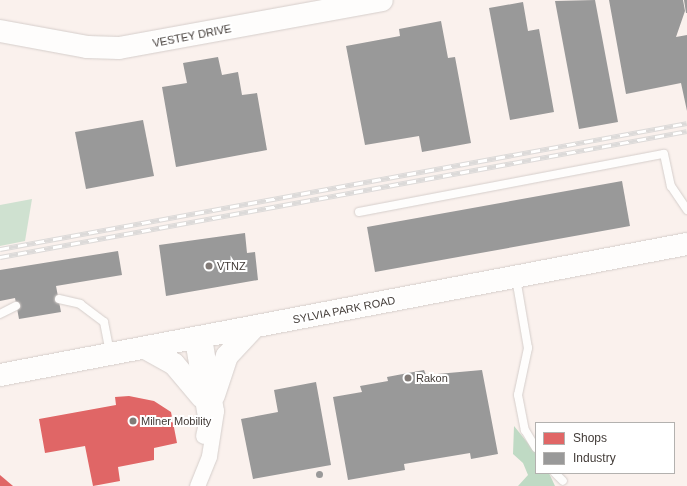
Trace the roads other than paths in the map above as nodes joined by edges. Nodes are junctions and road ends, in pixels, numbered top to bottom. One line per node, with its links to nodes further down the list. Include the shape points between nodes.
1 (382, 0): 2 (main road, VESTEY DRIVE, via 119,48 87,47)
2 (0, 31)
3 (687, 210): 4 (lane, via 670,186 664,154)
4 (359, 212)
5 (687, 244): 6 (main road, SYLVIA PARK ROAD)
6 (516, 277): 10 (main road, SYLVIA PARK ROAD); 16 (lane, via 528,348 518,395 525,430)
7 (59, 299): 13 (lane, via 80,304 104,322)
8 (16, 306): 9 (lane)
9 (0, 314)
10 (253, 328): 11 (main road, SYLVIA PARK ROAD); 15 (main road, via 227,356)
11 (198, 338): 12 (main road, SYLVIA PARK ROAD); 15 (street)
12 (146, 348): 13 (main road, SYLVIA PARK ROAD); 15 (main road, via 174,364)
13 (110, 354): 14 (main road, SYLVIA PARK ROAD)
14 (0, 375)
15 (208, 396): 19 (street, via 206,423 195,476); 20 (street, via 213,438)
16 (535, 446)
17 (556, 474): 18 (lane)
18 (563, 481)
19 (188, 486)
20 (197, 486)

